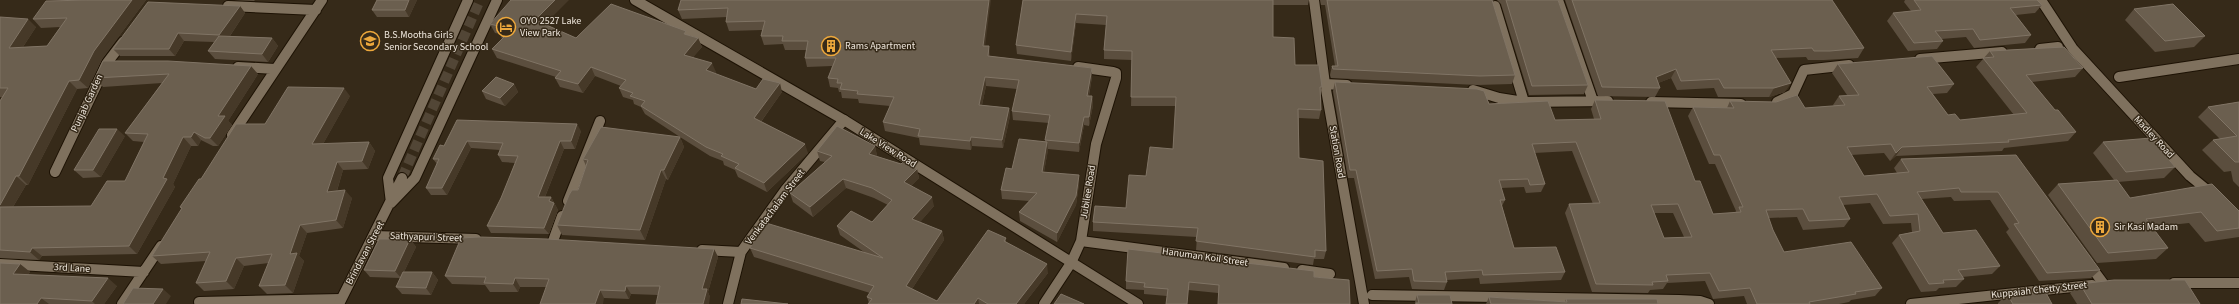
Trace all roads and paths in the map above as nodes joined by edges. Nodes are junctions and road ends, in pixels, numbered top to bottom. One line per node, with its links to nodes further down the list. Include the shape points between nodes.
1 (322, 0): 10 (street)
2 (468, 0): 39 (street, via 388,178)
3 (497, 0): 39 (street, via 415,178)
4 (635, 0): 33 (street, Lake View Road)
5 (1314, 0): 24 (street, Station Road)
6 (1558, 0): 27 (street)
7 (2041, 0): 38 (street, Madley Road, via 2072,49 2190,176)
8 (222, 6): 10 (street)
9 (1496, 6): 28 (street)
10 (316, 10): 22 (street)
11 (129, 33): 17 (street, Punjab Garden)
12 (2058, 47): 13 (street)
13 (2026, 50)
14 (2010, 51): 16 (street)
15 (2239, 59): 23 (street)
16 (1907, 60)
17 (107, 63): 18 (street); 36 (street, Punjab Garden)
18 (122, 63)
19 (1860, 64): 32 (street, via 1804,70 1793,95)
20 (229, 66): 22 (street)
21 (1071, 67): 44 (street, Jubilee Road, via 1116,73 1096,144)
22 (275, 69): 35 (street)
23 (2119, 77)
24 (1325, 84): 25 (street); 63 (street, Station Road)
25 (1355, 85)
26 (1460, 89): 28 (street)
27 (1593, 101): 28 (street); 29 (street)
28 (1524, 102)
29 (1616, 102)
30 (1640, 102): 31 (street)
31 (1748, 104)
32 (1770, 104)
33 (844, 120): 46 (street, Venkatachalam Street, via 786,189); 48 (street, Lake View Road)
34 (600, 121): 43 (street)
35 (228, 141)
36 (55, 172)
37 (402, 178): 39 (street)
38 (2219, 200)
39 (391, 203): 40 (street, Brindavan Street)
40 (374, 236): 42 (street, Sathyapuri Street); 57 (street, Brindavan Street)
41 (165, 239): 50 (street)
42 (490, 239)
43 (553, 241)
44 (1081, 241): 48 (street, Jubilee Road); 51 (street, Hanuman Koil Street)
45 (694, 250): 46 (street)
46 (742, 252): 60 (street, Venkatachalam Street)
47 (2084, 258): 55 (street)
48 (1071, 263): 61 (street, Jubilee Road); 62 (street, Lake View Road)
49 (0, 264): 50 (street, 3rd Lane)
50 (144, 272): 59 (street)
51 (1330, 274)
52 (2118, 283): 55 (street, Kuppaiah Chetty Street)
53 (2163, 283): 54 (street)
54 (2239, 283)
55 (2102, 284): 65 (street, Kuppaiah Chetty Street)
56 (1372, 295): 64 (street, via 1679,300)
57 (340, 301): 58 (street)
58 (199, 302)
59 (122, 304)
60 (728, 304)
61 (1044, 304)
62 (1138, 304)
63 (1364, 304)
64 (1709, 304)
65 (1911, 304)

